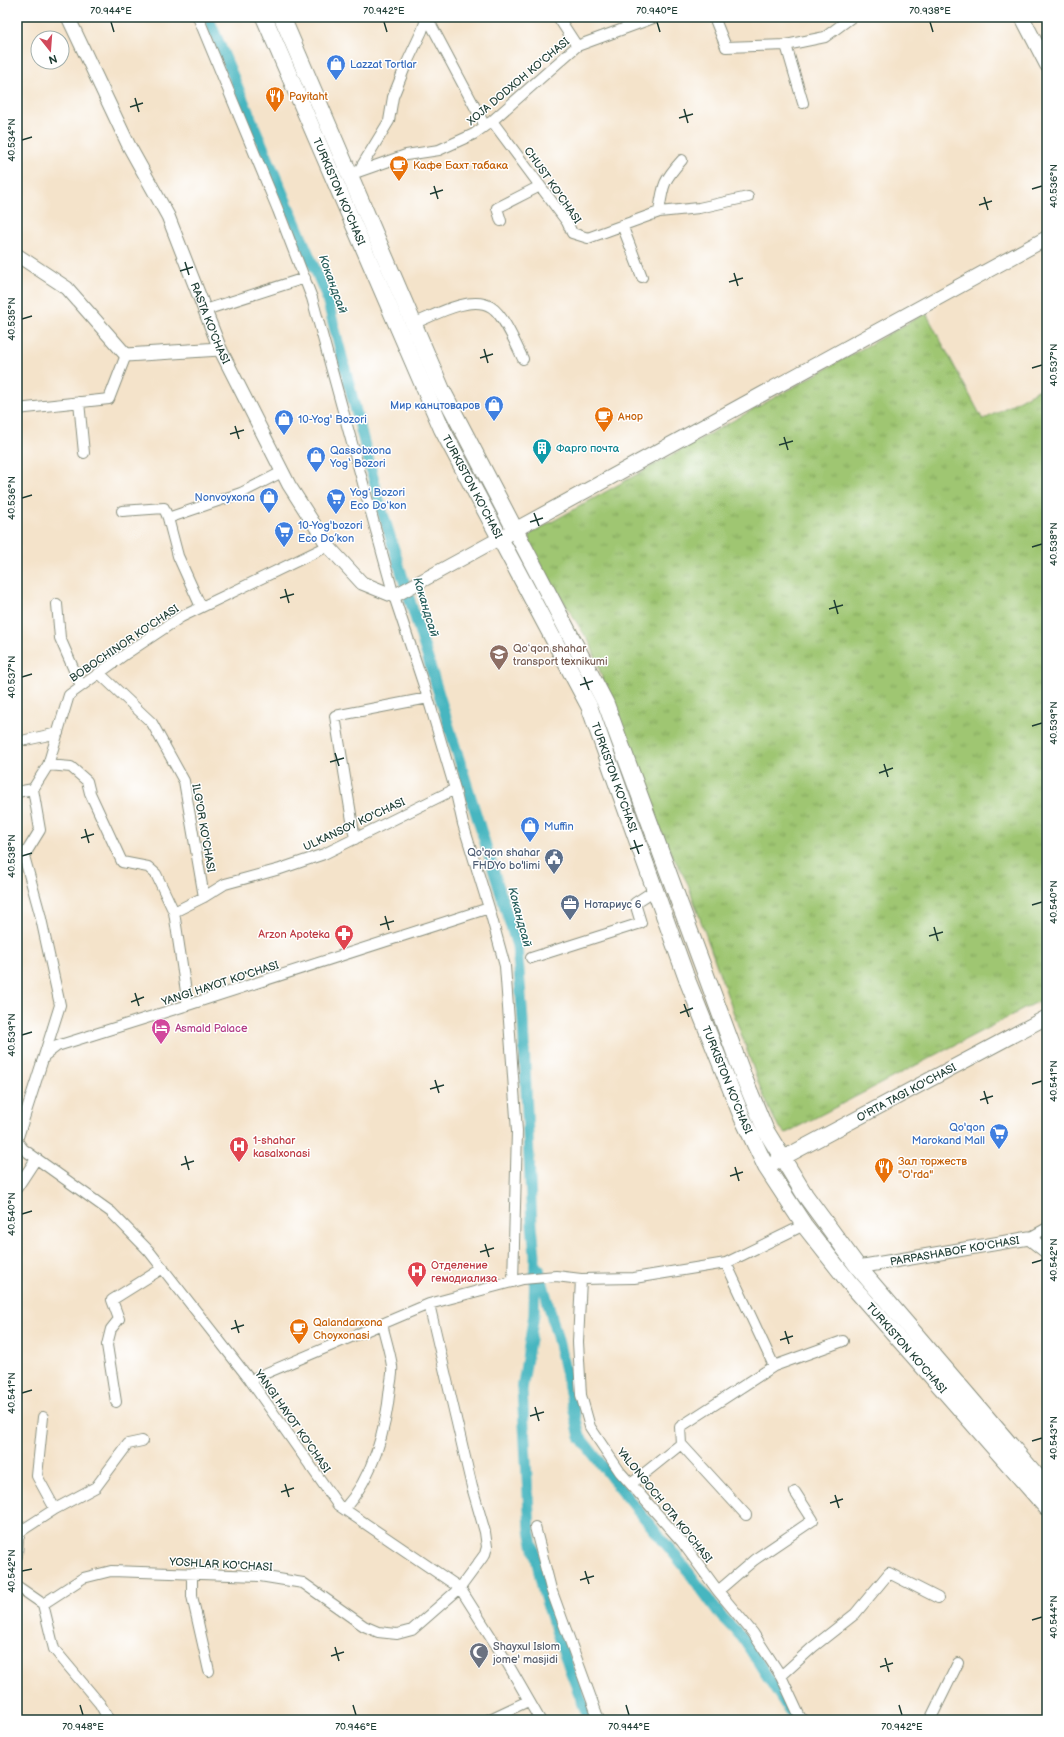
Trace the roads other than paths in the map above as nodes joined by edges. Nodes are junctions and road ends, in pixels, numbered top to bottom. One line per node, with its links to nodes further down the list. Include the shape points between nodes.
1 (68, 17): 27 (street, RASTA KO'CHASI, via 129,146 168,216)
2 (198, 17): 25 (street)
3 (264, 17): 38 (main road, TURKISTON KO'CHASI, via 442,429)
4 (282, 17): 17 (main road, TURKISTON KO'CHASI)
5 (426, 17): 15 (street, CHUST KO'CHASI); 17 (street, via 393,97 389,121)
6 (558, 17): 12 (street)
7 (653, 17): 12 (street, XOJA DODXOH KO'CHASI)
8 (714, 17): 11 (street, via 726,47)
9 (852, 17): 11 (street, via 825,37)
10 (1022, 17): 13 (main road)
11 (786, 45): 14 (street)
12 (577, 46): 15 (street, XOJA DODXOH KO'CHASI)
13 (1047, 65)
14 (803, 103)
15 (488, 123): 17 (street, XOJA DODXOH KO'CHASI, via 474,134 439,150 406,156); 18 (street, CHUST KO'CHASI)
16 (682, 160): 20 (street, via 668,175 663,187)
17 (354, 174): 28 (main road, TURKISTON KO'CHASI)
18 (540, 186): 21 (street, via 497,208); 22 (street, CHUST KO'CHASI, via 567,222 572,233 588,238)
19 (748, 197): 20 (street, CHUST KO'CHASI, via 698,208)
20 (659, 212): 22 (street, CHUST KO'CHASI)
21 (501, 221)
22 (622, 225): 26 (street)
23 (1047, 238): 38 (main road)
24 (17, 255): 30 (street, via 67,288)
25 (305, 278): 27 (street); 40 (street)
26 (642, 278)
27 (205, 310): 29 (street, RASTA KO'CHASI)
28 (413, 324): 31 (street, via 463,304 478,302 492,307 506,324); 38 (main road, TURKISTON KO'CHASI)
29 (220, 349): 30 (street); 35 (street, RASTA KO'CHASI)
30 (126, 355): 32 (street, via 109,399)
31 (523, 359)
32 (79, 402): 33 (street); 34 (street)
33 (17, 409)
34 (84, 452)
35 (282, 472): 37 (street, via 241,493); 39 (street, RASTA KO'CHASI)
36 (122, 511): 37 (street, via 164,508)
37 (168, 518): 42 (street, via 178,556)
38 (507, 534): 40 (street); 53 (main road, TURKISTON KO'CHASI, via 589,706); 62 (main road, TURKISTON KO'CHASI, via 606,704 757,1113)
39 (328, 546): 40 (street, RASTA KO'CHASI, via 362,583); 42 (street, BOBOCHINOR KO'CHASI)
40 (394, 596): 45 (street)
41 (57, 604): 44 (street, via 60,638)
42 (201, 607): 43 (street, BOBOCHINOR KO'CHASI, via 181,617)
43 (99, 673): 44 (street, BOBOCHINOR KO'CHASI); 54 (street, ILG'OR KO'CHASI, via 152,723 184,781)
44 (82, 686): 46 (street, BOBOCHINOR KO'CHASI, via 69,695)
45 (428, 698): 49 (street); 52 (street, via 335,716)
46 (58, 732): 47 (street); 48 (street, BOBOCHINOR KO'CHASI)
47 (26, 740)
48 (48, 765): 50 (street, BOBOCHINOR KO'CHASI); 56 (street, via 71,767 87,781 90,793 122,862 148,867 156,874)
49 (455, 788): 52 (street, ULKANSOY KO'CHASI); 55 (street, via 463,824)
50 (33, 789): 51 (street); 60 (street, via 40,830 24,856 60,1005)
51 (17, 792)
52 (355, 839): 54 (street, ULKANSOY KO'CHASI, via 288,867 225,884)
53 (655, 890): 57 (street, via 635,904 641,923); 64 (main road, TURKISTON KO'CHASI, via 728,1082)
54 (204, 897): 56 (street, ULKANSOY KO'CHASI)
55 (489, 908): 58 (street, YANGI HAYOT KO'CHASI); 74 (street, via 505,966 517,1131)
56 (174, 912): 58 (street)
57 (532, 958)
58 (188, 1006): 60 (street, YANGI HAYOT KO'CHASI, via 57,1046)
59 (1047, 1017): 62 (main road, O'RTA TAGI KO'CHASI)
60 (44, 1056): 61 (street, YANGI HAYOT KO'CHASI)
61 (18, 1145): 63 (street, YANGI HAYOT KO'CHASI)
62 (782, 1158): 64 (main road, O'RTA TAGI KO'CHASI); 71 (main road, TURKISTON KO'CHASI, via 805,1195)
63 (36, 1159): 65 (street); 72 (street, YANGI HAYOT KO'CHASI, via 111,1212)
64 (766, 1167): 66 (main road, TURKISTON KO'CHASI)
65 (17, 1188)
66 (804, 1225): 70 (street); 87 (main road, TURKISTON KO'CHASI, via 848,1281)
67 (1047, 1228): 68 (street)
68 (1029, 1238): 69 (street, PARPASHABOF KO'CHASI); 71 (street, PARPASHABOF KO'CHASI)
69 (1047, 1252)
70 (726, 1263): 73 (street, via 634,1278); 78 (street)
71 (858, 1267): 85 (main road, TURKISTON KO'CHASI)
72 (163, 1268): 79 (street, YANGI HAYOT KO'CHASI); 80 (street, via 112,1300 119,1319 111,1329 108,1345)
73 (581, 1279): 74 (street, via 556,1276); 84 (street, YALONGOCH OTA KO'CHASI, via 578,1342 582,1395 590,1427)
74 (518, 1281): 75 (street)
75 (429, 1304): 76 (street); 95 (street, YOSHLAR KO'CHASI, via 487,1547 485,1554)
76 (382, 1324): 79 (street); 89 (street, via 392,1366 389,1400 380,1440 368,1472 355,1497)
77 (843, 1341): 78 (street)
78 (774, 1366): 83 (street, via 680,1427)
79 (250, 1380): 89 (street, YANGI HAYOT KO'CHASI, via 338,1505)
80 (116, 1402)
81 (43, 1417): 88 (street, via 37,1476)
82 (142, 1441): 88 (street, via 128,1444 96,1487)
83 (681, 1444): 84 (street); 90 (street)
84 (631, 1484): 96 (street, YALONGOCH OTA KO'CHASI, via 682,1542)
85 (1047, 1488)
86 (795, 1492): 96 (street, via 813,1520 754,1560)
87 (1047, 1508)
88 (55, 1509): 92 (street, via 21,1531)
89 (344, 1509): 95 (street, YANGI HAYOT KO'CHASI)
90 (746, 1515)
91 (535, 1527): 106 (street, via 551,1589)
92 (17, 1556)
93 (192, 1574): 95 (street, YOSHLAR KO'CHASI, via 260,1576 303,1583 364,1626 378,1632 397,1634 412,1630); 98 (street, YOSHLAR KO'CHASI, via 111,1571 83,1578); 100 (street, via 192,1596)
94 (17, 1586): 98 (street)
95 (460, 1588): 102 (street, YANGI HAYOT KO'CHASI)
96 (718, 1591): 101 (street, YALONGOCH OTA KO'CHASI, via 753,1633)
97 (938, 1598): 101 (street, via 889,1572 855,1614 813,1646)
98 (43, 1604): 103 (street, via 54,1650 100,1704)
99 (958, 1663): 108 (street)
100 (209, 1670)
101 (781, 1676): 107 (street, YALONGOCH OTA KO'CHASI, via 800,1717)
102 (528, 1700): 104 (street); 105 (street, YANGI HAYOT KO'CHASI)
103 (109, 1720)
104 (488, 1720)
105 (540, 1720)
106 (599, 1720)
107 (804, 1720)
108 (930, 1720)

